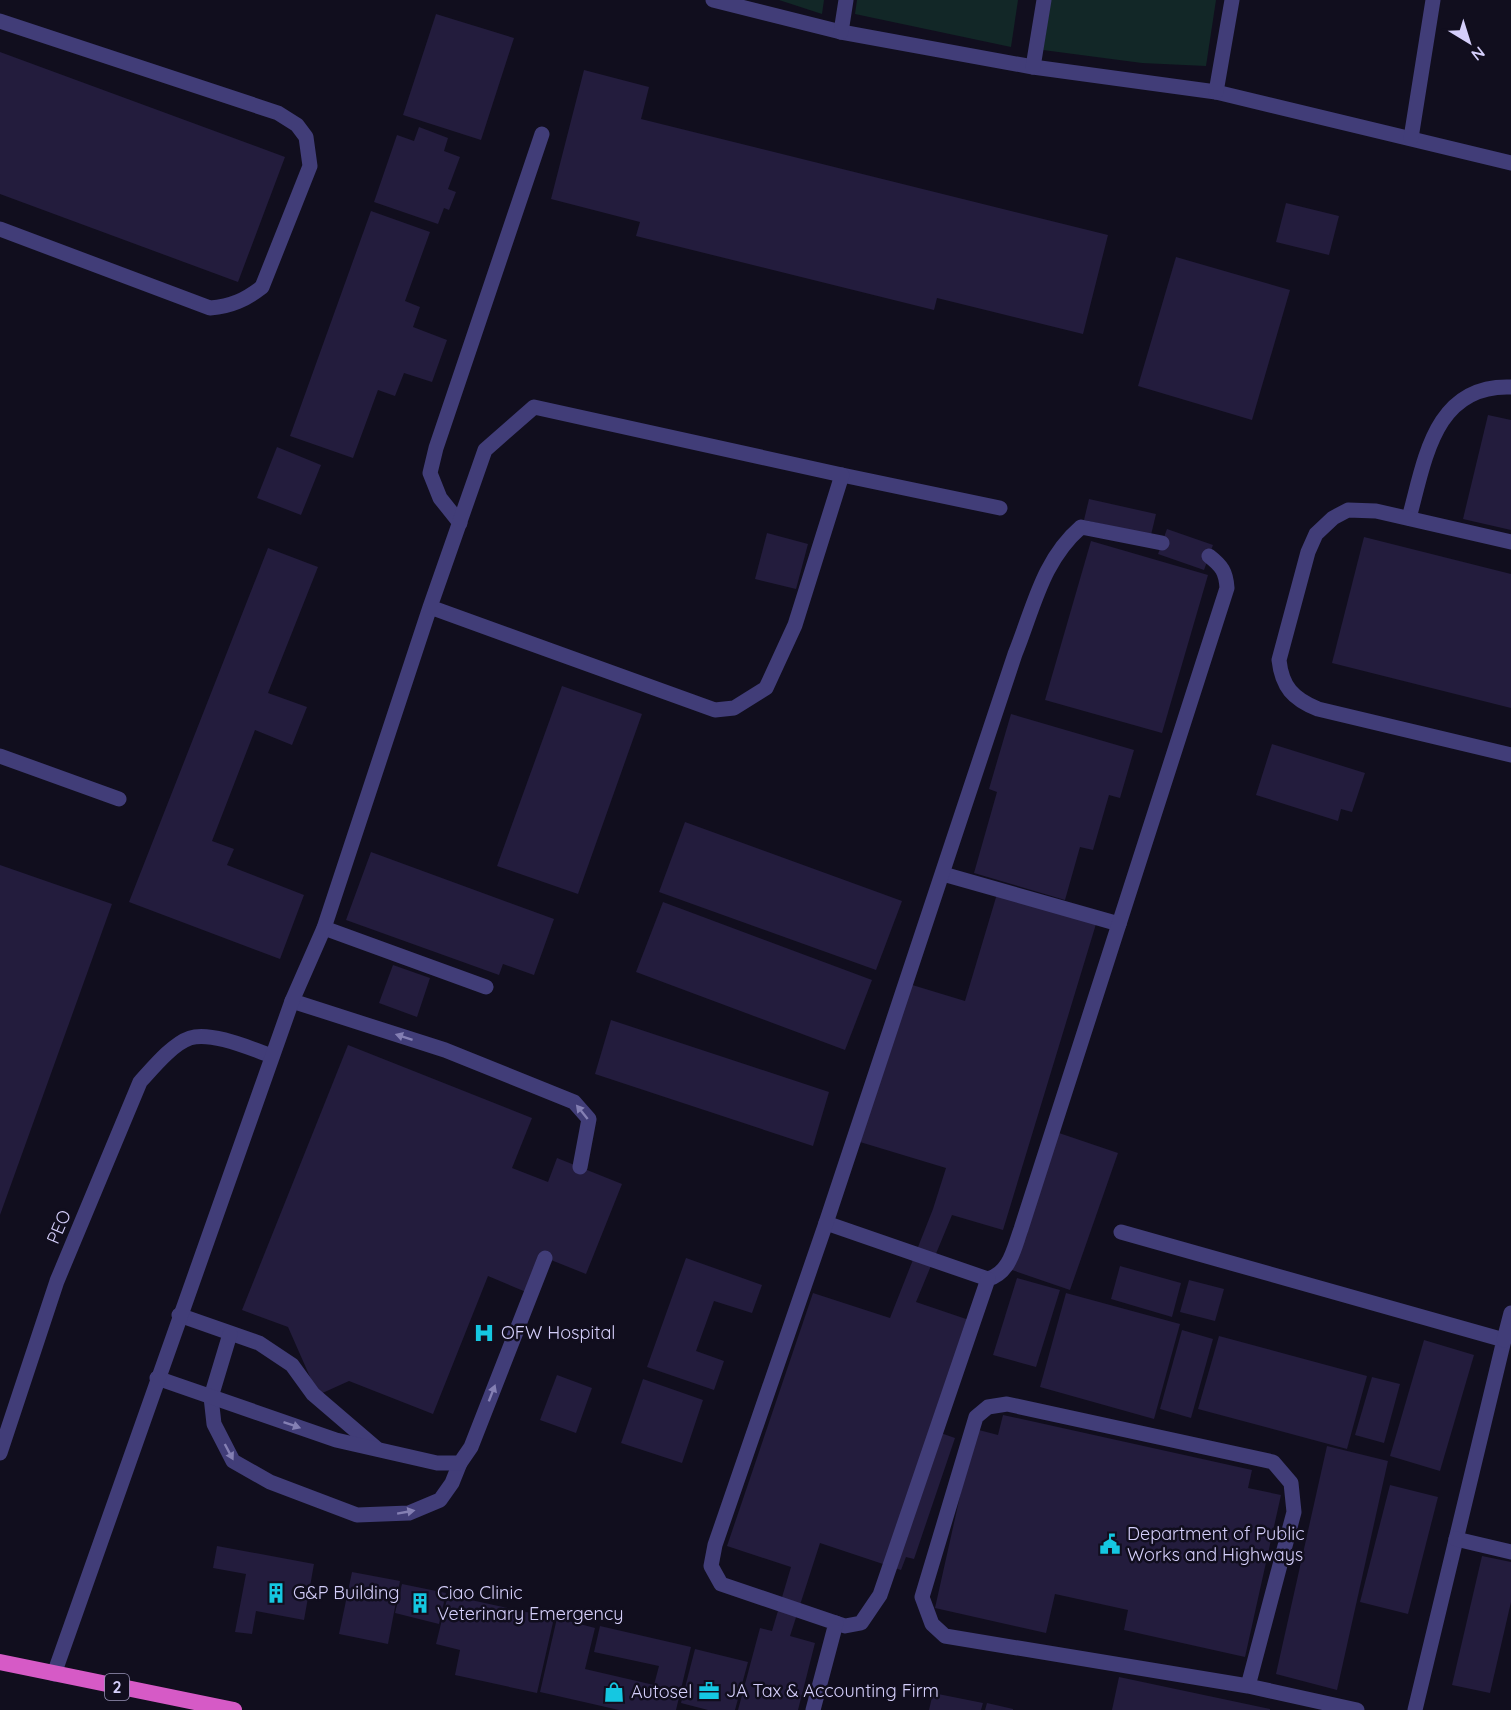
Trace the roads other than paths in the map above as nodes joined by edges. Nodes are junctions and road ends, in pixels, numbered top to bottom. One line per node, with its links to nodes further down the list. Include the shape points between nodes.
1 (713, 0): 7 (street)
2 (846, 0): 7 (street)
3 (1044, 0): 8 (street)
4 (1232, 0): 9 (street)
5 (1432, 0): 11 (street)
6 (0, 21): 13 (street, via 279,113 306,137 310,166 262,287 229,307 210,308)
7 (841, 32): 8 (street)
8 (1033, 67): 9 (street)
9 (1216, 92): 11 (street)
10 (542, 134): 18 (street, via 430,473 440,498)
11 (1411, 138): 12 (street)
12 (1511, 163)
13 (0, 229)
14 (1511, 387): 17 (street, via 1490,386 1469,395 1447,412 1431,437)
15 (842, 475): 16 (street); 18 (street, via 534,407 485,450); 22 (street, via 795,625 766,688 734,708 715,710)
16 (999, 508)
17 (1409, 518): 19 (street); 23 (street, via 1348,510 1316,534 1279,660 1281,678 1290,693 1318,709)
18 (460, 524): 22 (street)
19 (1511, 542)
20 (1162, 543): 26 (street, via 1081,527 1063,542 1037,593)
21 (1209, 556): 27 (street, via 1227,574 1227,588)
22 (430, 608): 28 (street)
23 (1511, 755)
24 (0, 756): 25 (street)
25 (119, 799)
26 (943, 874): 27 (street); 33 (street)
27 (1119, 924): 36 (street, via 1021,1229 1006,1266 996,1277)
28 (324, 928): 29 (street); 30 (street)
29 (486, 987)
30 (292, 1001): 31 (street); 32 (street, one-way to 30, via 589,1119 574,1102 445,1050)
31 (272, 1056): 38 (street); 44 (street, PEO, via 221,1039 190,1038 163,1057 140,1082 57,1281)
32 (580, 1167)
33 (826, 1223): 36 (street); 48 (street, via 711,1566 721,1584 729,1589)
34 (1121, 1232): 40 (street)
35 (545, 1258): 45 (street, one-way to 35, via 471,1447)
36 (988, 1279): 48 (street, via 880,1596 861,1623)
37 (1511, 1313): 40 (street)
38 (179, 1315): 39 (street); 41 (street)
39 (230, 1334): 42 (street); 43 (street, via 259,1343 292,1365 313,1394)
40 (1504, 1340): 46 (street)
41 (157, 1378): 42 (street); 50 (street)
42 (211, 1397): 43 (street, one-way to 43, via 336,1440); 45 (street, one-way to 45, via 214,1424 233,1461 270,1482 357,1515 408,1513 440,1500)
43 (380, 1450): 45 (street, via 437,1463)
44 (0, 1453)
45 (460, 1463)
46 (1456, 1539): 47 (street); 56 (street)
47 (1511, 1552)
48 (836, 1623): 54 (street)
49 (0, 1662): 50 (highway, 2)
50 (54, 1674): 52 (highway, 2)
51 (1248, 1686): 51 (street, via 945,1636 932,1624 922,1597 976,1417 988,1407 1007,1404 1273,1462 1291,1484 1294,1512); 55 (street)
52 (199, 1706): 53 (highway, 2)
53 (234, 1710)
54 (813, 1710)
55 (1356, 1710)
56 (1415, 1710)

